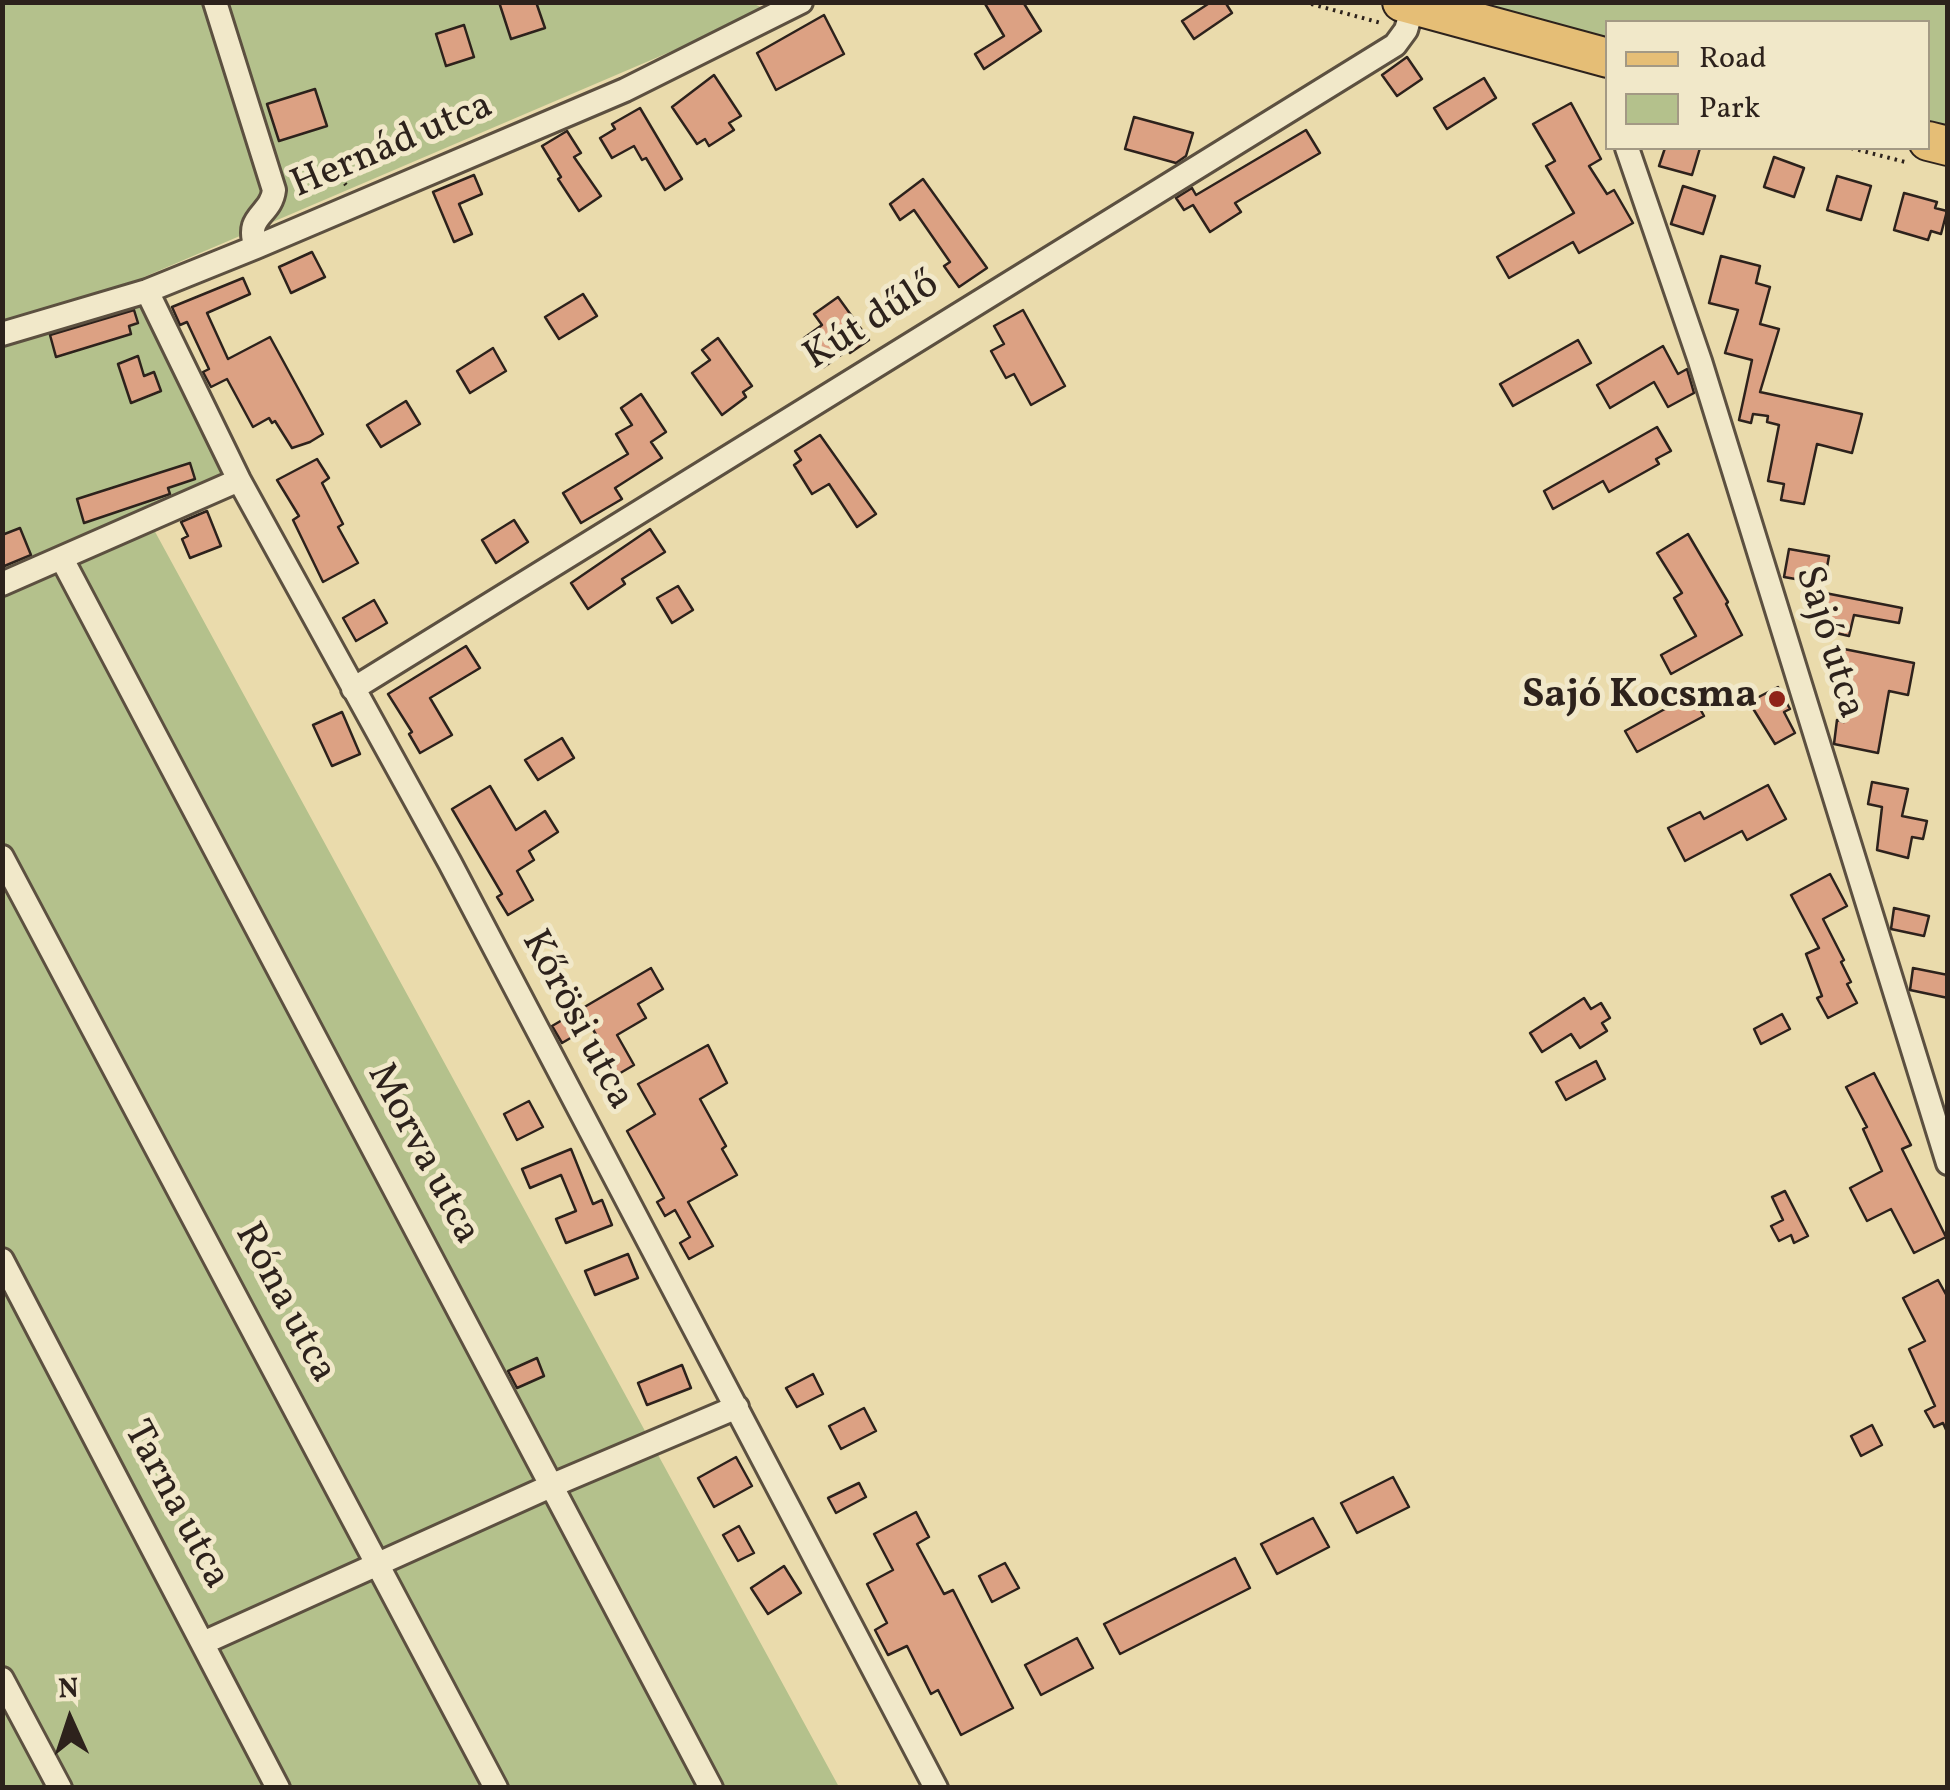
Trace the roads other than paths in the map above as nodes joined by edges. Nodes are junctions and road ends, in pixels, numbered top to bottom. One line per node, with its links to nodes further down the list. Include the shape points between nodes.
1 (215, 2): 6 (street, via 274,190 254,222)
2 (801, 2): 6 (street, Hernád utca, via 625,90)
3 (1407, 4): 4 (main road); 12 (street, Kút dűlő, via 1406,30 1395,45)
4 (1605, 57)
5 (1628, 150): 14 (street, Sajó utca, via 1700,361)
6 (256, 247): 7 (street, Hernád utca)
7 (147, 291): 8 (street, Hernád utca); 9 (street, Kőrösi utca)
8 (2, 334)
9 (239, 480): 10 (street); 12 (street, Kőrösi utca)
10 (62, 559): 11 (street); 17 (street, Morva utca)
11 (2, 584)
12 (353, 688): 16 (street, Kőrösi utca)
13 (2, 857): 18 (street, Róna utca)
14 (1948, 1163)
15 (2, 1260): 19 (street, Tarna utca)
16 (737, 1407): 17 (street); 25 (street, Kőrösi utca)
17 (554, 1486): 18 (street); 24 (street, Morva utca)
18 (379, 1563): 19 (street); 23 (street, Róna utca)
19 (203, 1643): 22 (street, Tarna utca)
20 (2, 1679): 21 (street)
21 (60, 1788)
22 (278, 1788)
23 (496, 1788)
24 (710, 1788)
25 (936, 1788)

